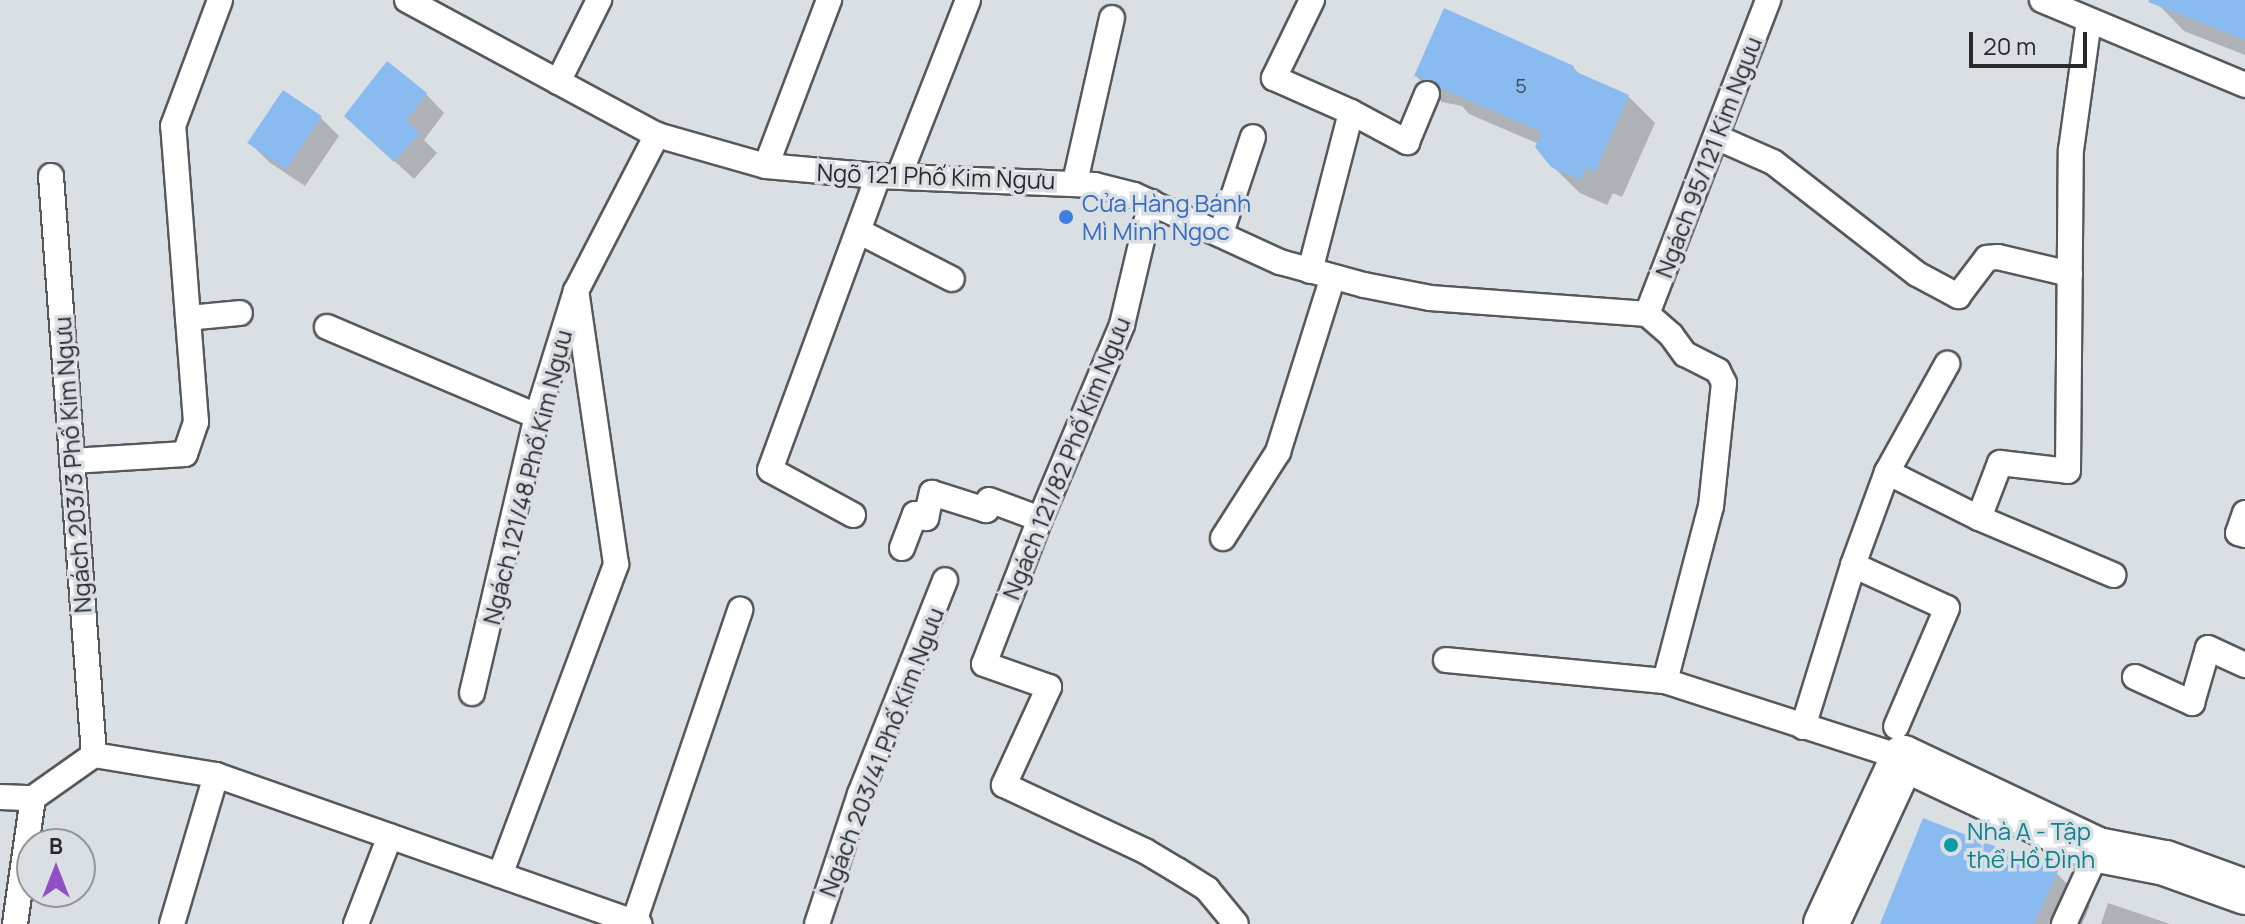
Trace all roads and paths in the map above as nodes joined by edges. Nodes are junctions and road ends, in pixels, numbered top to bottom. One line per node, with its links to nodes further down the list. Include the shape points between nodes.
1 (220, 0): 31 (lane, via 173,126)
2 (407, 0): 11 (lane, Ngõ 121 Phố Kim Ngưu)
3 (599, 0): 11 (lane)
4 (829, 0): 18 (lane)
5 (968, 0): 20 (lane)
6 (1312, 0): 14 (lane, via 1274,78)
7 (1768, 0): 17 (lane, Ngách 95/121 Kim Ngưu)
8 (2042, 0): 10 (lane)
9 (1112, 18): 21 (lane)
10 (2089, 21): 12 (lane); 26 (lane, via 2071,150)
11 (558, 82): 15 (lane, Ngõ 121 Phố Kim Ngưu)
12 (2245, 85)
13 (1427, 94): 14 (lane, via 1407,142)
14 (1351, 112): 25 (lane)
15 (657, 135): 18 (lane, Ngõ 121 Phố Kim Ngưu); 28 (lane, Ngách 121/48 Phố Kim Ngưu)
16 (1253, 137): 24 (lane)
17 (1716, 137): 26 (lane, via 1773,162 1917,274 1958,296 1987,258); 30 (lane, Ngách 95/121 Kim Ngưu)
18 (766, 166): 20 (lane, Ngõ 121 Phố Kim Ngưu)
19 (51, 176): 35 (lane, Ngách 203/3 Phố Kim Ngưu)
20 (889, 176): 21 (lane, Ngõ 121 Phố Kim Ngưu); 23 (lane)
21 (1075, 182): 22 (lane, Ngõ 121 Phố Kim Ngưu)
22 (1151, 202): 24 (lane, Ngõ 121 Phố Kim Ngưu); 40 (lane, Ngách 121/82 Phố Kim Ngưu, via 1122,325)
23 (860, 232): 27 (lane); 38 (lane, via 770,470)
24 (1221, 233): 25 (lane, Ngõ 121 Phố Kim Ngưu, via 1280,262)
25 (1322, 274): 30 (lane, Ngõ 121 Phố Kim Ngưu, via 1430,298); 42 (lane, via 1278,452)
26 (2070, 274): 39 (lane, via 2068,471 2000,463)
27 (952, 279)
28 (576, 291): 34 (lane, Ngách 121/48 Phố Kim Ngưu); 61 (lane, via 616,564)
29 (240, 313): 31 (lane)
30 (1647, 314): 51 (lane, via 1685,354 1718,371 1724,383 1711,506)
31 (188, 318): 35 (lane, via 196,422 185,454)
32 (327, 327): 34 (lane)
33 (1947, 364): 36 (lane)
34 (537, 416): 52 (lane, Ngách 121/48 Phố Kim Ngưu)
35 (72, 461): 55 (lane, Ngách 203/3 Phố Kim Ngưu)
36 (1887, 472): 39 (lane); 44 (lane)
37 (2245, 513): 41 (lane, via 2238,533)
38 (853, 515)
39 (1979, 518): 45 (lane)
40 (1040, 519): 43 (lane, via 989,500 986,510 932,493 926,518 915,514); 68 (lane, Ngách 121/82 Phố Kim Ngưu, via 984,664 1049,687 1004,785 1166,864 1207,889)
41 (2245, 535)
42 (1223, 538)
43 (902, 548)
44 (1853, 565): 53 (lane); 54 (lane, via 1947,608)
45 (2113, 575)
46 (945, 580): 67 (lane, Ngách 203/41 Phố Kim Ngưu, via 860,794)
47 (740, 610): 63 (lane)
48 (1446, 660): 51 (lane)
49 (2245, 665): 50 (lane, via 2208,648 2192,703)
50 (2135, 677)
51 (1665, 681): 53 (lane)
52 (472, 693)
53 (1803, 727): 54 (lane)
54 (1900, 743): 60 (street); 69 (street)
55 (94, 755): 56 (lane); 58 (lane)
56 (216, 775): 59 (lane); 65 (lane)
57 (0, 797): 58 (lane)
58 (33, 798): 64 (lane)
59 (390, 836): 61 (lane); 66 (lane)
60 (2098, 850): 62 (street, via 2165,863); 70 (lane)
61 (500, 875): 63 (lane)
62 (2245, 892)
63 (637, 923)
64 (15, 924)
65 (172, 924)
66 (356, 924)
67 (817, 924)
68 (1236, 924)
69 (1826, 924)
70 (2064, 924)

